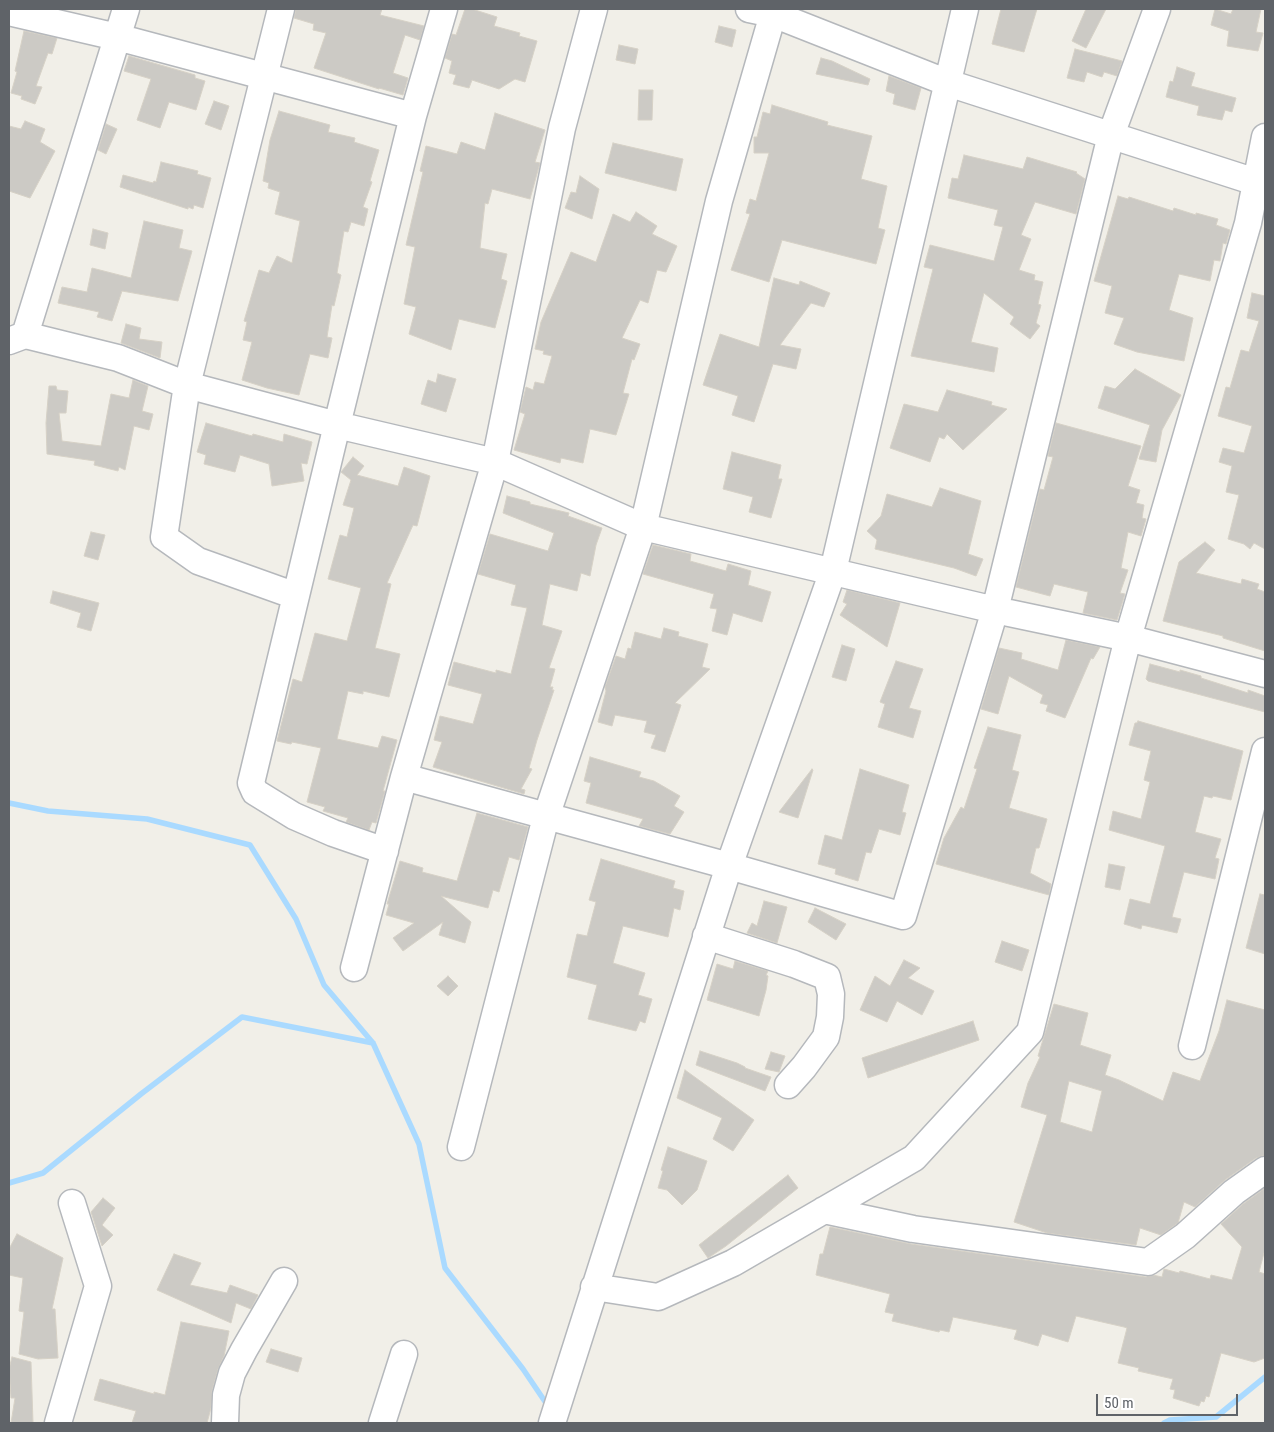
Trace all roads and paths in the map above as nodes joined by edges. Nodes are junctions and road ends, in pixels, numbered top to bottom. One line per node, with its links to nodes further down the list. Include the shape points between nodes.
1 (126, 9): 9 (street)
2 (281, 9): 10 (street)
3 (444, 9): 12 (street)
4 (594, 9): 19 (street, via 562,128)
5 (965, 9): 11 (street)
6 (1157, 9): 13 (street)
7 (9, 12): 9 (street)
8 (761, 12): 11 (street); 20 (street)
9 (117, 37): 10 (street); 16 (street)
10 (265, 75): 12 (street); 17 (street)
11 (948, 83): 13 (street); 21 (street)
12 (414, 116): 18 (street)
13 (1110, 135): 15 (street); 23 (street)
14 (1265, 137): 15 (street)
15 (1260, 183): 24 (street)
16 (17, 338): 17 (street, via 118,358)
17 (187, 384): 18 (street); 22 (street, via 164,537 198,561)
18 (337, 425): 19 (street); 22 (street)
19 (495, 462): 20 (street); 27 (street)
20 (643, 527): 21 (street); 28 (street)
21 (833, 571): 23 (street); 30 (street)
22 (296, 596): 29 (street, via 252,783 255,792 294,816)
23 (996, 610): 24 (street); 30 (street, via 903,916)
24 (1128, 638): 25 (street); 38 (street, via 1030,1032 914,1158)
25 (1265, 674)
26 (1265, 751): 33 (street)
27 (404, 777): 28 (street); 29 (street)
28 (546, 817): 30 (street); 35 (street)
29 (385, 851): 32 (street)
30 (729, 866): 31 (street)
31 (706, 936): 34 (street, via 826,977 831,994 826,1037); 40 (street)
32 (354, 968)
33 (1192, 1046)
34 (788, 1085)
35 (462, 1147)
36 (1265, 1170): 38 (street, via 1148,1262 914,1229)
37 (72, 1202): 42 (street, via 98,1286)
38 (824, 1210): 40 (street, via 733,1262 658,1297)
39 (284, 1281): 43 (street, via 232,1373 226,1395)
40 (594, 1287): 45 (street)
41 (404, 1354): 44 (street)
42 (58, 1423)
43 (225, 1423)
44 (382, 1423)
45 (552, 1423)

